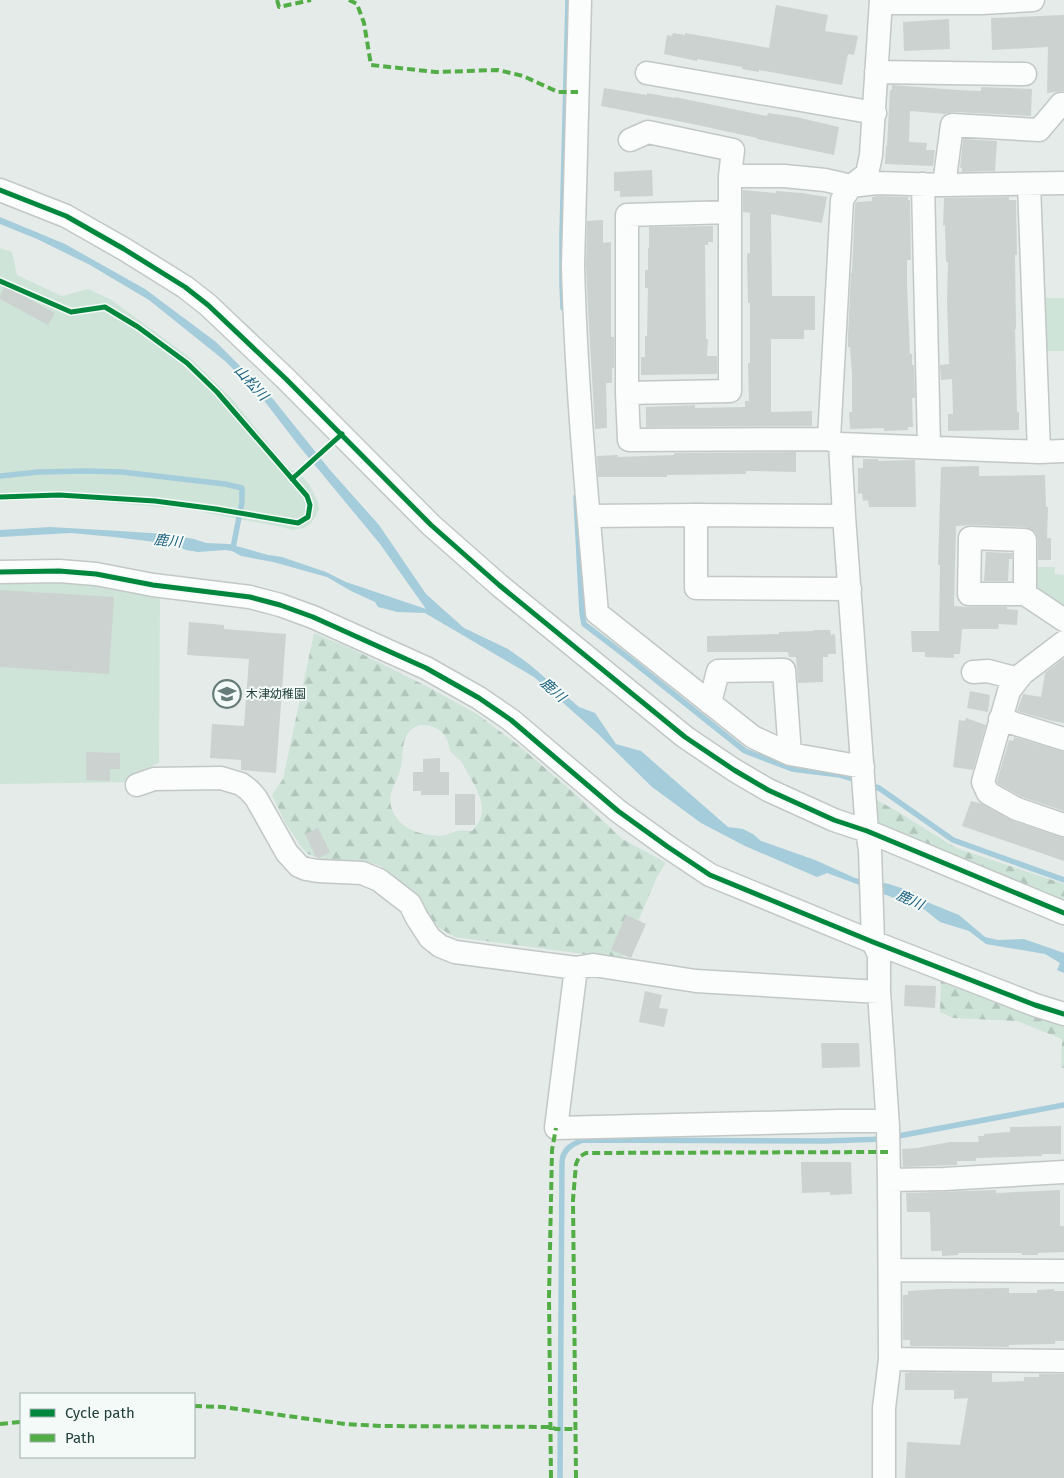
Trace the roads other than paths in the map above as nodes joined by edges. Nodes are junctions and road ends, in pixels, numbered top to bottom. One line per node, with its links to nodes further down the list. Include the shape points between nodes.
1 (580, 0): 23 (street, via 573,266)
2 (1032, 0): 3 (street, via 982,3)
3 (881, 1): 4 (street)
4 (876, 72): 6 (street); 8 (street)
5 (647, 73): 8 (street)
6 (1026, 74)
7 (1064, 104): 13 (street, via 1039,130 952,125)
8 (875, 113): 14 (street, via 867,174)
9 (630, 140): 10 (street, via 648,132 733,150)
10 (730, 176): 14 (street, via 784,176); 16 (street)
11 (1064, 183): 12 (street)
12 (1029, 184): 13 (street); 21 (street)
13 (934, 185): 14 (street, via 877,183); 19 (street)
14 (851, 186): 18 (street, via 842,200)
15 (2, 189): 39 (street, via 66,216 185,287 286,379 431,525 506,591 685,737 768,790)
16 (730, 212): 17 (street, via 730,391); 17 (street, via 626,215)
17 (627, 393): 18 (street, via 629,440)
18 (835, 442): 19 (street); 24 (street)
19 (928, 447): 21 (street)
20 (1064, 451): 21 (street)
21 (1039, 452)
22 (696, 515): 23 (street); 24 (street); 26 (street, via 696,588)
23 (588, 516): 32 (street, via 597,613)
24 (844, 516): 26 (street)
25 (0, 572): 41 (street, via 96,574 250,597 313,617 426,668 479,698 511,720 618,811 710,875)
26 (850, 589): 36 (street)
27 (1025, 594): 28 (street)
28 (1064, 620)
29 (1064, 642): 31 (street)
30 (973, 672): 31 (street, via 988,671)
31 (1018, 679): 33 (street, via 1009,690)
32 (710, 703): 35 (street, via 754,737); 35 (street, via 718,670 784,670)
33 (1000, 719): 34 (street); 38 (street, via 983,782 988,793 1016,810)
34 (1064, 739)
35 (790, 754): 36 (street)
36 (863, 767): 39 (street)
37 (137, 785): 42 (street, via 154,779 221,778 240,784 256,798 287,853 299,866 318,871 362,873 379,880 410,904 424,930 440,946 455,952)
38 (1064, 825)
39 (869, 840): 40 (street); 41 (street)
40 (1064, 914)
41 (873, 934): 43 (street, via 878,955); 44 (street, via 1035,1005)
42 (576, 968): 43 (street, via 593,965 696,980); 45 (street, via 556,1128 840,1121)
43 (879, 992): 45 (street)
44 (1064, 1014)
45 (888, 1132): 47 (street)
46 (1064, 1172): 47 (street)
47 (890, 1180): 48 (street)
48 (890, 1270): 49 (street); 50 (street)
49 (1064, 1271)
50 (890, 1359): 51 (street); 52 (street, via 884,1408)
51 (1064, 1361)
52 (884, 1478)

